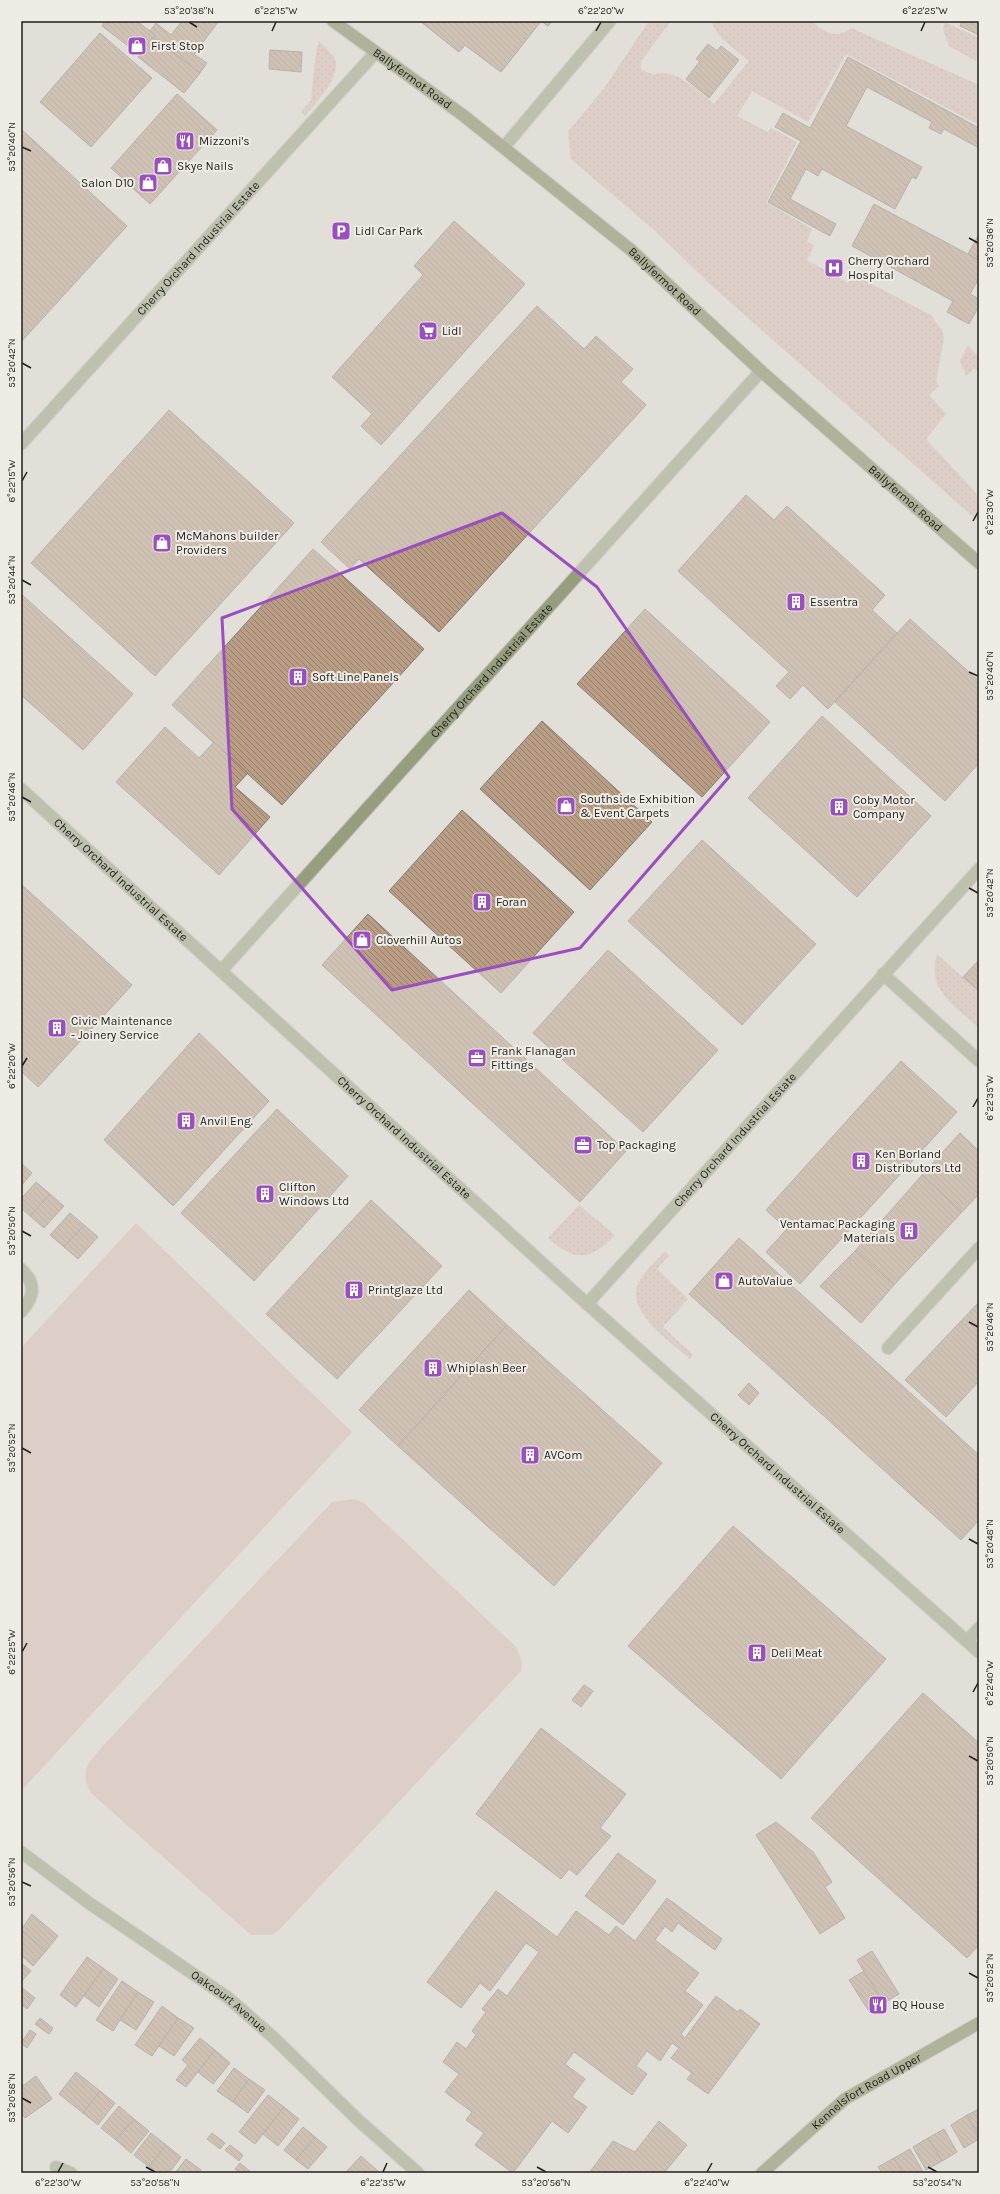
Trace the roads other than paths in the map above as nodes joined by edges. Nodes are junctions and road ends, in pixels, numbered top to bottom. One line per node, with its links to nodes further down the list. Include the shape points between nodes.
1 (332, 21): 3 (main road, Ballyfermot Road)
2 (610, 21): 4 (street)
3 (375, 53): 4 (main road, Ballyfermot Road); 6 (street, Cherry Orchard Industrial Estate)
4 (504, 147): 5 (main road, Ballyfermot Road, via 631,250)
5 (761, 371): 7 (main road, Ballyfermot Road); 10 (street, Cherry Orchard Industrial Estate)
6 (21, 444)
7 (979, 563)
8 (21, 790): 10 (street, Cherry Orchard Industrial Estate)
9 (979, 868): 11 (street, Cherry Orchard Industrial Estate)
10 (221, 971): 15 (street, Cherry Orchard Industrial Estate)
11 (883, 974): 12 (street); 15 (street, Cherry Orchard Industrial Estate)
12 (979, 1061)
13 (979, 1248): 17 (street)
14 (21, 1270): 16 (street, via 29,1277 32,1287 30,1302)
15 (587, 1304): 19 (street, Cherry Orchard Industrial Estate)
16 (21, 1312)
17 (888, 1348)
18 (979, 1628): 19 (street)
19 (967, 1641): 20 (street, Cherry Orchard Industrial Estate)
20 (979, 1652)
21 (22, 1855): 25 (street, Oakcourt Avenue, via 227,1998 274,2038 358,2120)
22 (979, 2023): 26 (main road, Kennelsfort Road Upper, via 845,2099)
23 (56, 2167): 24 (street)
24 (71, 2173)
25 (418, 2173)
26 (762, 2173)

